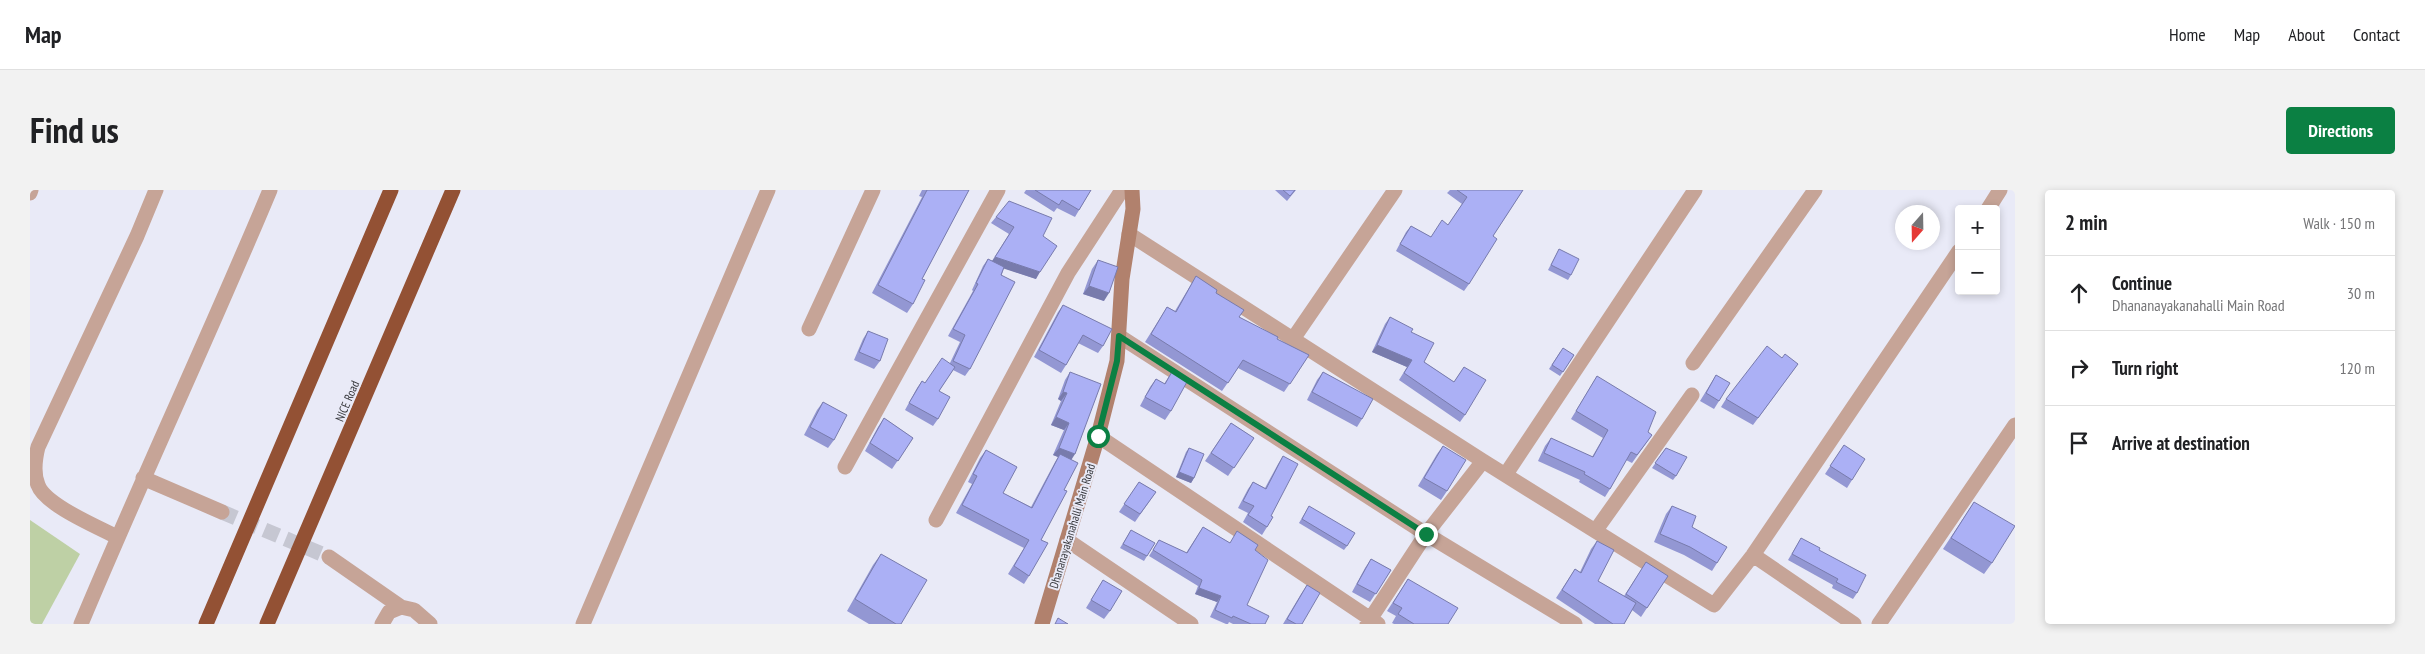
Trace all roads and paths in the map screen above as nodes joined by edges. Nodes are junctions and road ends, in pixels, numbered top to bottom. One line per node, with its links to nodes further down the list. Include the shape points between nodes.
1 (156, 190): 25 (street, via 38,447)
2 (270, 190): 29 (street)
3 (391, 190): 41 (highway)
4 (453, 190): 42 (highway, NICE Road)
5 (768, 190): 45 (street)
6 (873, 190): 17 (street)
7 (998, 190): 27 (street)
8 (1132, 190): 15 (street, Dhananayakanahalli Main Road)
9 (1395, 190): 19 (street)
10 (1695, 190): 28 (street)
11 (1815, 190): 20 (street)
12 (2000, 190): 14 (street)
13 (1114, 193): 31 (street)
14 (1991, 205)
15 (1129, 234): 18 (street, Dhananayakanahalli Main Road, via 1122,279); 19 (street)
16 (1955, 257): 36 (street)
17 (809, 329)
18 (1119, 336): 23 (street, Dhananayakanahalli Main Road, via 1117,361); 33 (street)
19 (1293, 339): 26 (street)
20 (1692, 363)
21 (1692, 394): 32 (street)
22 (2015, 425): 50 (street)
23 (1098, 436): 35 (street, Dhananayakanahalli Main Road); 39 (street)
24 (30, 441): 25 (street)
25 (35, 461): 34 (street, via 38,485 43,494)
26 (1483, 461): 28 (street); 33 (street)
27 (845, 467)
28 (1506, 474): 32 (street)
29 (143, 478): 30 (street); 34 (street)
30 (222, 512)
31 (936, 520)
32 (1596, 530): 36 (street, via 1714,605)
33 (1426, 534): 39 (street); 48 (street)
34 (117, 538): 40 (street)
35 (1068, 540): 46 (street, Dhananayakanahalli Main Road); 47 (street)
36 (1753, 555): 49 (street)
37 (329, 557): 38 (street)
38 (401, 607): 43 (street, via 389,612); 44 (street, via 414,610)
39 (1372, 622)
40 (81, 624)
41 (206, 624)
42 (267, 624)
43 (382, 624)
44 (430, 624)
45 (583, 624)
46 (1042, 624)
47 (1191, 624)
48 (1575, 624)
49 (1854, 624)
50 (1879, 624)

